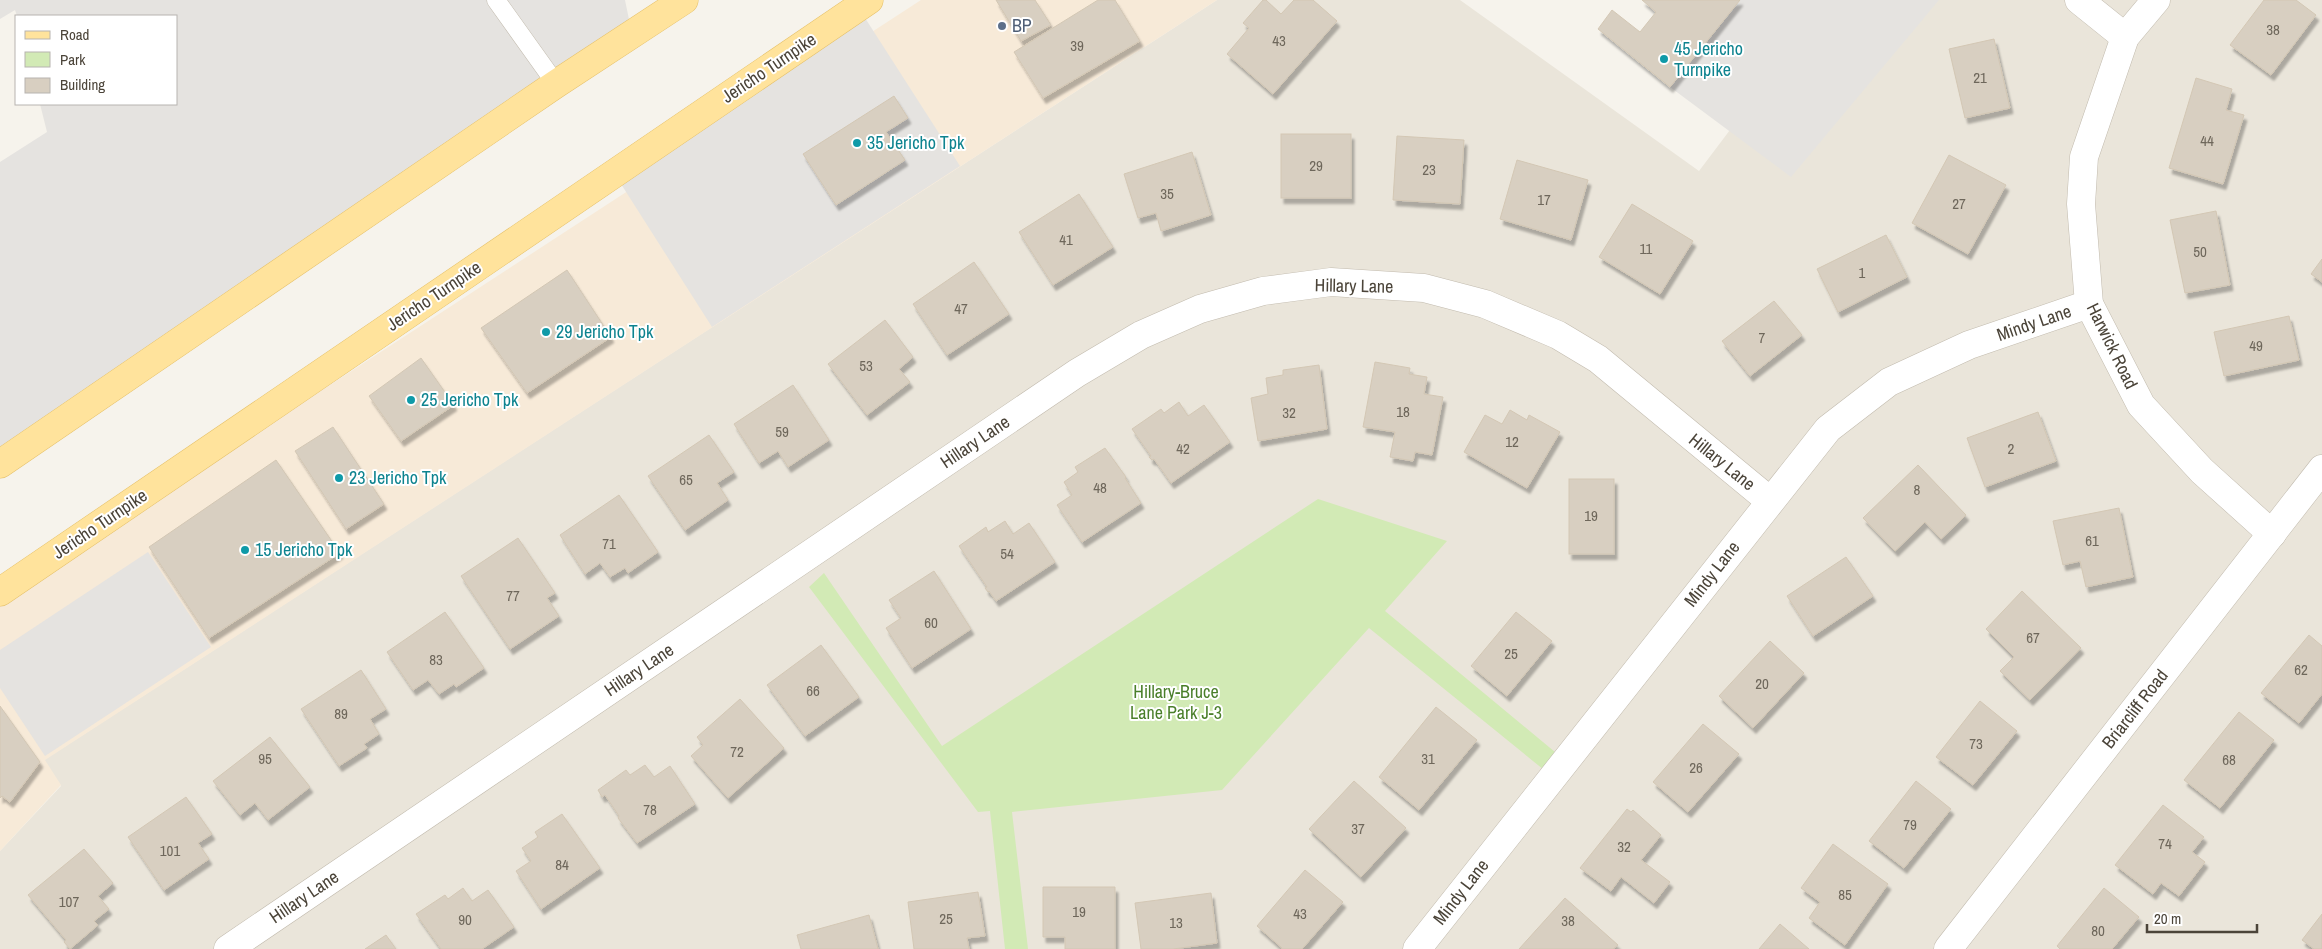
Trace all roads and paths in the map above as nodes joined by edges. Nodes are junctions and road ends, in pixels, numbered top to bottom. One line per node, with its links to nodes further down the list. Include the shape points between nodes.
1 (496, 0): 7 (lane)
2 (684, 0): 7 (main road)
3 (869, 0): 13 (main road, Jericho Turnpike)
4 (2079, 0): 6 (street)
5 (2156, 0): 6 (street, Harwick Road)
6 (2125, 37): 8 (street, Harwick Road, via 2084,157 2081,204)
7 (556, 84): 9 (main road)
8 (2088, 304): 11 (street, Mindy Lane, via 1969,344 1889,382 1828,429); 12 (street, Harwick Road, via 2141,406 2202,471)
9 (0, 464)
10 (2322, 468): 12 (street, Briarcliff Road)
11 (1770, 501): 14 (street, Hillary Lane, via 1598,359 1558,335 1484,304 1424,288 1331,282 1263,291 1200,308 1141,335 1077,373); 15 (street, Mindy Lane)
12 (2272, 534): 16 (street, Briarcliff Road)
13 (0, 592)
14 (228, 949)
15 (1417, 949)
16 (1948, 949)

